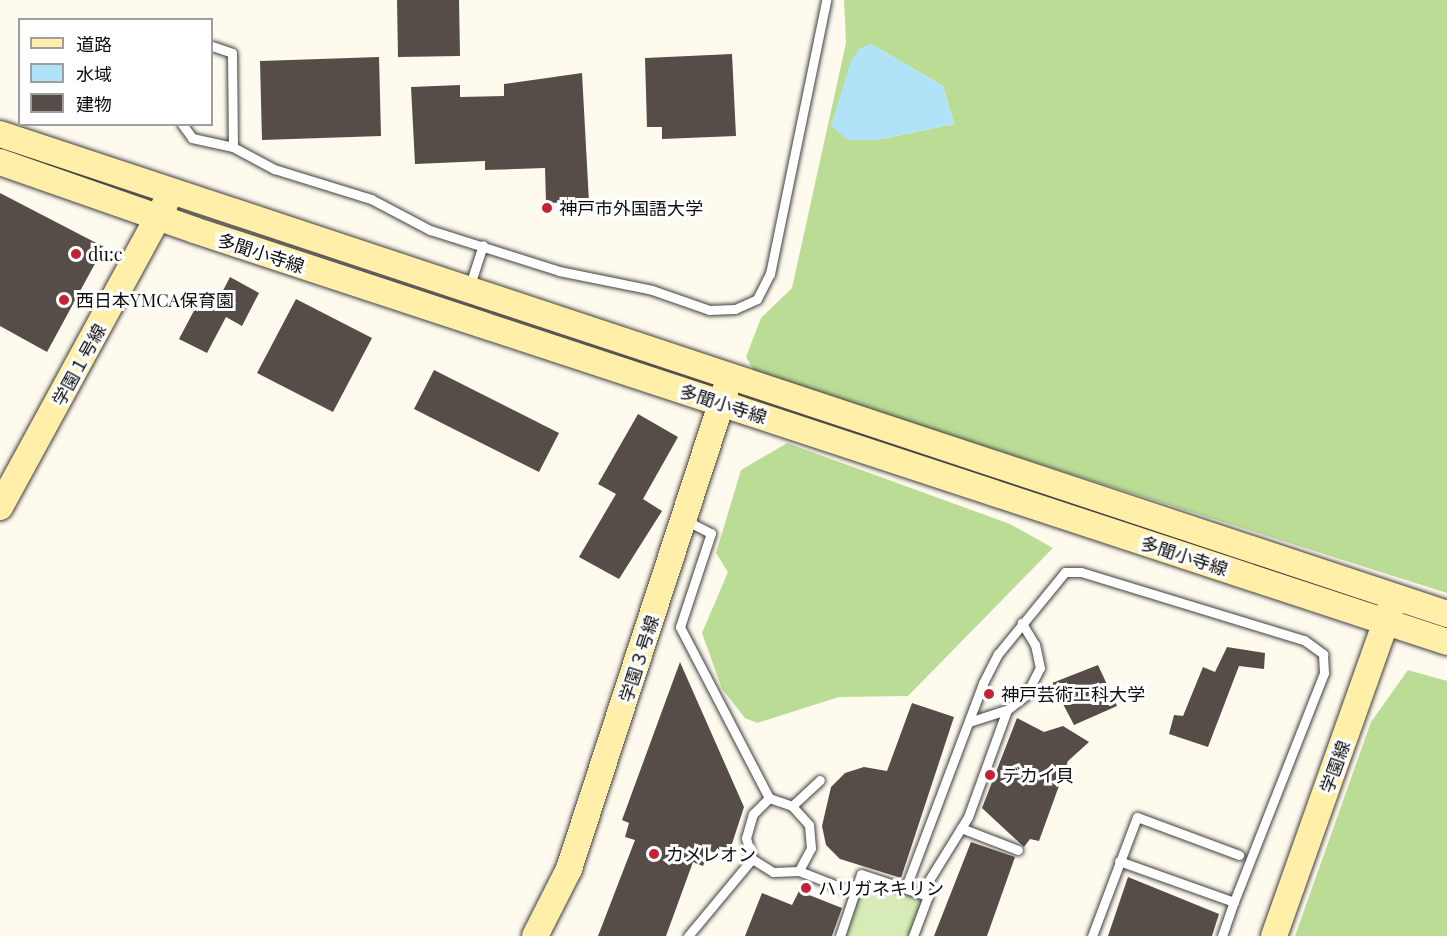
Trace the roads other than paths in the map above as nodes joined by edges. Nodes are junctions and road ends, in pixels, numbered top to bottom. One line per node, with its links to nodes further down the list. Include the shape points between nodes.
1 (826, 0): 9 (lane, via 770,274 757,298 735,309 709,310 652,290 559,271)
2 (213, 46): 5 (lane, via 232,53)
3 (183, 126): 5 (lane, via 192,138)
4 (0, 134): 7 (street, 多聞小寺線)
5 (233, 147): 9 (lane, via 274,168 371,199 430,230)
6 (0, 162): 8 (street, 多聞小寺線)
7 (170, 190): 8 (street, 学園１号線); 10 (street, 多聞小寺線)
8 (160, 219): 12 (street, 多聞小寺線); 13 (street, 学園１号線)
9 (483, 245): 10 (lane)
10 (469, 288): 11 (street, 多聞小寺線)
11 (729, 377): 12 (street, 学園３号線); 15 (street, 多聞小寺線)
12 (722, 405): 14 (street, 学園３号線); 18 (street, 多聞小寺線)
13 (0, 507)
14 (685, 520): 23 (lane, via 711,533 680,627); 35 (street, 学園３号線, via 569,869)
15 (1395, 597): 16 (street, 多聞小寺線); 18 (street, 学園線)
16 (1447, 614)
17 (1022, 623): 20 (lane, via 1035,645 1040,668 1026,695); 21 (lane, via 998,654); 34 (lane, via 1065,572 1081,572 1304,639 1323,654 1324,673)
18 (1386, 623): 19 (street, 多聞小寺線); 41 (street, 学園線)
19 (1447, 642)
20 (1007, 710): 21 (lane); 25 (lane)
21 (969, 722): 31 (lane)
22 (820, 780): 24 (lane)
23 (769, 798): 24 (lane); 28 (lane, via 753,814 746,838)
24 (792, 806): 30 (lane, via 809,825 811,848)
25 (961, 828): 26 (lane); 33 (lane)
26 (1017, 849)
27 (1239, 855): 29 (lane, via 1137,817)
28 (752, 859): 30 (lane, via 773,872); 36 (lane)
29 (1119, 861): 34 (lane); 39 (lane)
30 (800, 871): 32 (lane)
31 (906, 887): 32 (lane, via 861,874); 33 (lane)
32 (855, 893): 37 (lane)
33 (921, 893): 38 (lane, via 928,896)
34 (1234, 902): 40 (lane)
35 (535, 936)
36 (688, 936)
37 (840, 936)
38 (913, 936)
39 (1092, 936)
40 (1222, 936)
41 (1274, 936)

